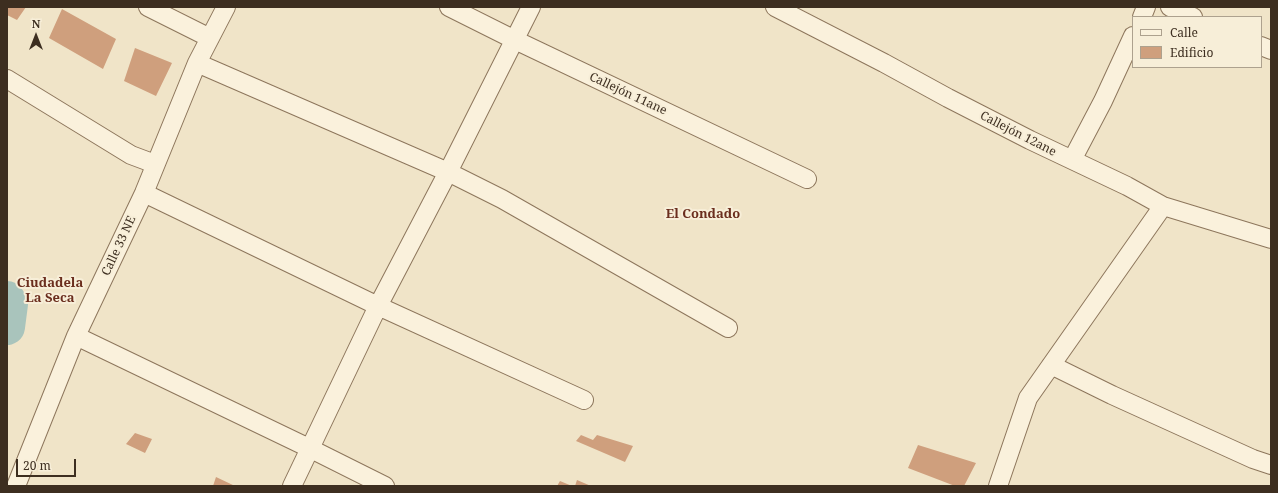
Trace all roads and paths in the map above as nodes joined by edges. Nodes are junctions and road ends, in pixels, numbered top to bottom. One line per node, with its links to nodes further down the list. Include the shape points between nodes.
1 (148, 7): 8 (street)
2 (226, 7): 8 (street, Calle 33 NE)
3 (449, 7): 10 (street, Callejón 11ane)
4 (531, 7): 10 (street)
5 (775, 7): 13 (street, Callejón 12ane)
6 (1170, 7): 7 (street)
7 (1191, 16)
8 (210, 38): 11 (street, Calle 33 NE)
9 (1132, 38): 13 (street)
10 (515, 40): 15 (street); 16 (street, Callejón 11ane)
11 (197, 63): 14 (street, Calle 33 NE); 15 (street)
12 (7, 79): 14 (street, via 131,155)
13 (1072, 160): 18 (street, Callejón 12ane)
14 (155, 164): 17 (street, Calle 33 NE)
15 (448, 172): 20 (street); 21 (street, via 502,199)
16 (807, 179)
17 (144, 193): 20 (street); 22 (street, Calle 33 NE)
18 (1163, 206): 19 (street, Callejón 12ane); 23 (street)
19 (1271, 239)
20 (378, 306): 24 (street); 25 (street)
21 (728, 328)
22 (76, 336): 25 (street); 27 (street, Calle 33 NE)
23 (1050, 365): 26 (street); 30 (street, via 1028,398)
24 (584, 400)
25 (309, 448): 28 (street); 29 (street)
26 (1271, 465)
27 (16, 486)
28 (292, 486)
29 (385, 486)
30 (998, 486)

